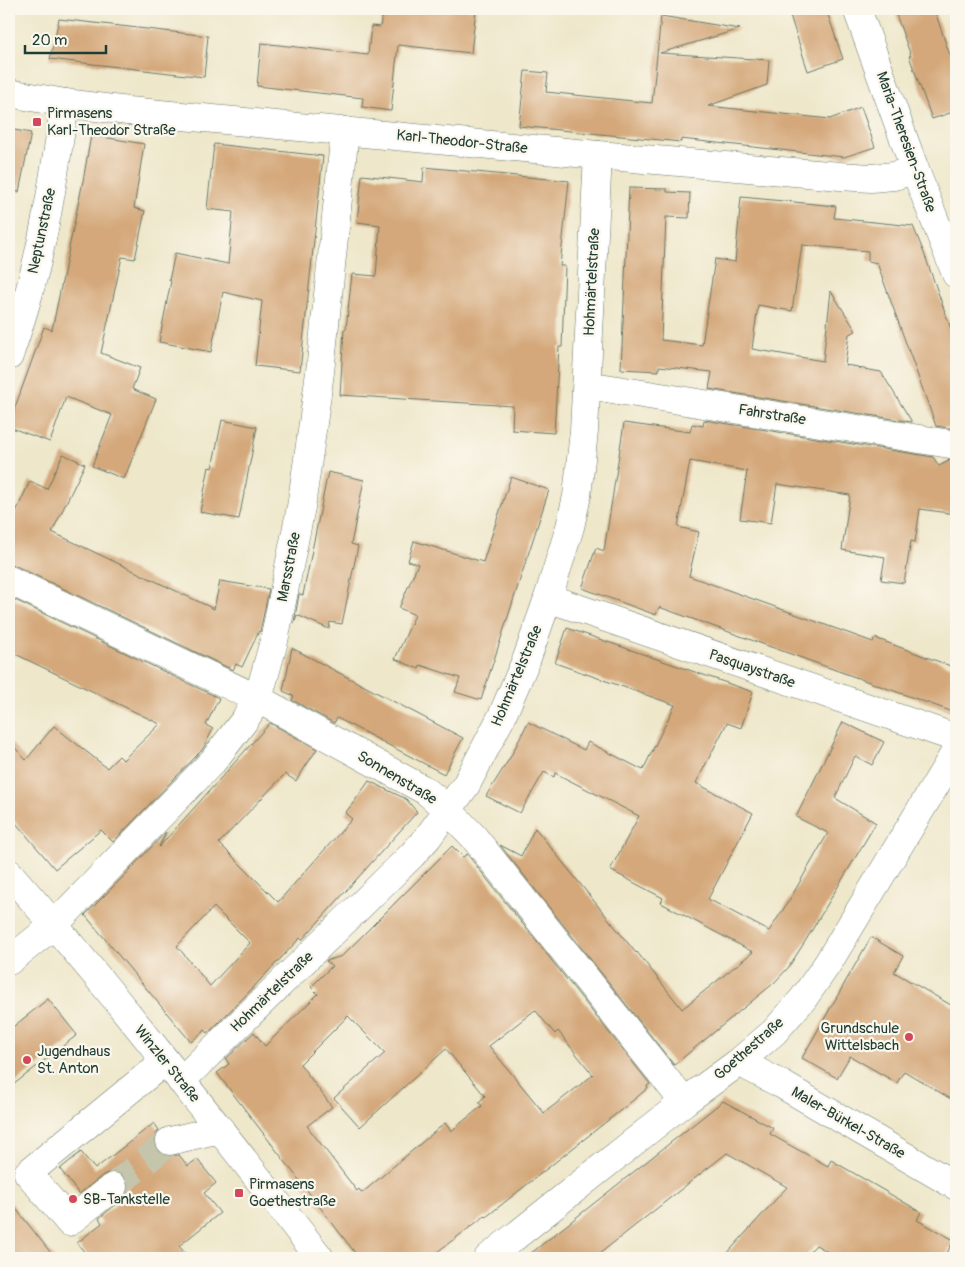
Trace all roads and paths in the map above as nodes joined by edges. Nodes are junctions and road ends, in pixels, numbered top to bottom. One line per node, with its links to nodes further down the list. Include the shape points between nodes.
1 (857, 9): 6 (street, Maria-Theresien-Straße)
2 (9, 93): 3 (street, Karl-Theodor-Straße)
3 (64, 103): 4 (street, Karl-Theodor-Straße); 8 (street, Neptunstraße, via 43,234)
4 (345, 131): 5 (street, Karl-Theodor-Straße); 13 (street, Marsstraße, via 320,372 301,507 274,641)
5 (598, 155): 6 (street, Karl-Theodor-Straße, via 871,178); 9 (street, Hohmärtelstraße)
6 (915, 170): 7 (street, Maria-Theresien-Straße)
7 (956, 274)
8 (9, 356)
9 (587, 385): 10 (street, Fahrstraße); 12 (street, Hohmärtelstraße, via 577,496)
10 (956, 445)
11 (9, 580): 13 (street, Sonnenstraße)
12 (548, 598): 14 (street, Pasquaystraße); 16 (street, Hohmärtelstraße, via 502,716 466,784)
13 (258, 699): 16 (street, Sonnenstraße, via 426,792); 18 (street, Marsstraße, via 213,761)
14 (956, 738)
15 (956, 751): 20 (street, Goethestraße, via 828,964 774,1032)
16 (447, 809): 21 (street, Hohmärtelstraße, via 412,855); 22 (street, Sonnenstraße, via 473,836)
17 (9, 873): 18 (street, Winzler Straße)
18 (54, 924): 19 (street, Marsstraße); 21 (street, Winzler Straße)
19 (9, 961)
20 (739, 1062): 22 (street, Goethestraße); 25 (street, Maler-Bürkel-Straße)
21 (173, 1071): 23 (street, Winzler Straße); 26 (street, Hohmärtelstraße, via 28,1173 69,1222)
22 (684, 1102): 28 (street, Goethestraße)
23 (220, 1129): 24 (street); 27 (street, Winzler Straße)
24 (170, 1141)
25 (956, 1186)
26 (113, 1187)
27 (320, 1258)
28 (488, 1258)

